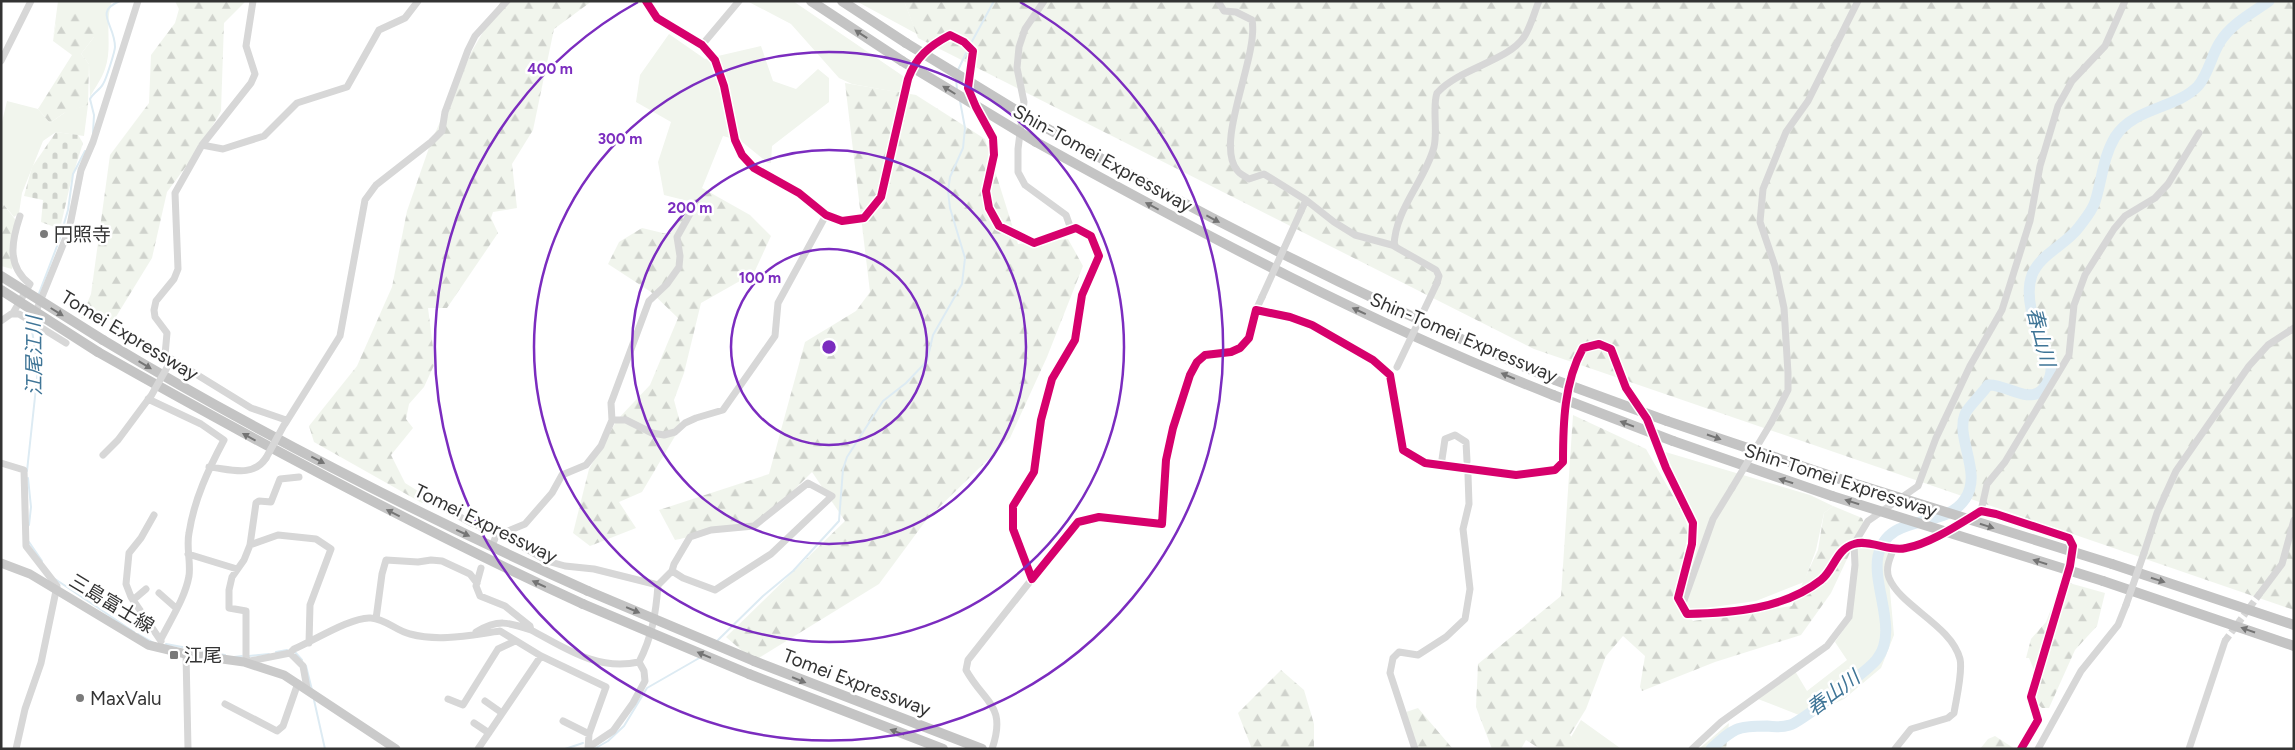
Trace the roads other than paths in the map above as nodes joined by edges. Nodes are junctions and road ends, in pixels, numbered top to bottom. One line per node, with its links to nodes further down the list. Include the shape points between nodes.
1 (31, 1): 16 (street)
2 (138, 1): 29 (street, via 81,170 69,230 37,309)
3 (253, 1): 18 (street, via 246,46 255,74 251,84)
4 (418, 1): 18 (street, via 406,18 379,30 347,87 298,104 264,136 223,149)
5 (506, 1): 37 (street, via 475,36 468,50 442,131 376,185 365,200 340,336)
6 (646, 1): 15 (street, via 657,18)
7 (739, 1): 15 (street)
8 (811, 1): 77 (highway, Shin-Tomei Expressway, one-way to 8, bridge, via 1673,441 1440,347 1287,278 1036,142 902,61)
9 (842, 1): 70 (highway, Shin-Tomei Expressway, one-way to 70, bridge, via 1032,120 1140,181 1376,301 1555,380 1840,479)
10 (1044, 1): 23 (street, via 1025,30 1019,47 1016,68 1024,102 1018,172 1025,185 1066,215)
11 (1218, 1): 19 (street, via 1224,11 1236,12 1252,20 1254,32 1239,93 1230,156 1238,172 1249,179 1264,174)
12 (1539, 1): 24 (street, via 1523,38 1514,47 1456,76 1437,93 1437,129 1433,148 1398,221)
13 (1858, 1): 67 (street, bridge, via 1808,101 1786,132 1763,188 1760,222 1775,266 1784,308 1788,390 1713,519)
14 (2124, 1): 51 (street, via 2105,46 2072,81 2058,106 2040,166 2030,221 2002,310 1970,366 1936,438 1918,486 1868,521)
15 (702, 45): 21 (street, via 715,60 735,140 742,155 754,168 799,193)
16 (1, 61)
17 (2199, 133): 46 (street, via 2168,184 2114,228 2085,275 2074,305 2069,356 2005,462 1987,484)
18 (202, 145): 33 (street, via 176,193 178,269 156,301 154,310 155,317 167,333 165,355)
19 (1306, 200): 24 (street, via 1355,235); 27 (street, bridge)
20 (696, 203): 36 (street, via 677,237 679,267 649,301 611,404)
21 (826, 215): 23 (street, via 842,221 864,218 881,197 914,63 950,35 973,51 968,88 993,138 994,155 986,191 989,208 999,226 1034,243); 36 (street, via 778,303 775,336 723,410 696,418 664,435 652,433 626,420)
22 (20, 216): 28 (street, via 12,257 30,284)
23 (1071, 229): 59 (street, via 1076,228 1091,236 1099,256 1082,295 1075,340 1052,379 1041,420 1034,472 1013,506 1013,529)
24 (1394, 246): 34 (street, bridge, via 1436,270 1439,276 1397,367)
25 (1, 276): 100 (highway, Tomei Expressway, one-way to 100, bridge, via 168,379 294,448 448,525 588,591 754,661)
26 (1, 290): 99 (highway, Tomei Expressway, one-way to 26, bridge, via 749,674 583,604 434,534 293,462 98,352)
27 (1256, 310): 34 (street, via 1290,317 1318,328 1373,360); 59 (street, via 1249,338 1240,348 1205,355 1190,375 1166,460 1162,524 1099,517 1078,522)
28 (13, 313): 29 (street); 30 (street)
29 (30, 318): 32 (street)
30 (1, 321)
31 (2294, 328): 106 (street, bridge, via 2268,345 2249,366 2176,471 2157,513 2118,626 2081,671)
32 (66, 343)
33 (171, 362): 35 (street, bridge); 37 (street, via 251,408)
34 (1390, 375): 41 (street, via 1402,450 1425,463)
35 (150, 398): 38 (street); 42 (street, via 201,424 224,440)
36 (612, 420): 49 (street, via 601,446 586,465 562,475 525,524)
37 (285, 423): 42 (street, bridge, via 257,469)
38 (103, 455)
39 (1467, 461): 41 (street, via 1466,442 1455,435 1445,440)
40 (1, 462): 63 (street, via 24,470 26,546 58,586)
41 (1441, 466): 67 (street, via 1516,475 1555,470 1563,462 1563,425 1576,361 1583,348 1599,344 1606,346 1611,350 1626,388 1647,418 1666,468 1693,523 1692,544 1678,598)
42 (209, 468): 54 (street, via 188,535)
43 (1468, 475): 102 (street, via 1469,504 1464,529 1470,588 1465,619 1446,637 1418,655 1399,652 1391,666 1394,689)
44 (299, 477): 52 (street, via 280,479 271,502 259,500 256,503)
45 (444, 508): 49 (street)
46 (1981, 511): 53 (street, via 1958,527 1907,548); 105 (street, via 2072,541 2068,575 2031,697 2038,720)
47 (154, 514): 66 (street, via 129,553 126,584)
48 (2294, 520): 64 (street, via 2282,564)
49 (501, 534): 50 (street); 61 (street, via 547,561 594,568)
50 (494, 541)
51 (1854, 544): 53 (street); 67 (street, via 1840,552 1824,578 1803,592 1774,603 1721,614 1687,614); 103 (street, via 1849,617 1835,637 1815,656 1721,722)
52 (250, 545): 57 (street); 76 (street, via 278,535 316,539 331,549 310,605)
53 (1894, 548): 104 (street, via 1888,569 1896,590 1941,630 1957,650 1961,662 1954,713 1948,718 1911,729)
54 (188, 554): 57 (street); 68 (street, via 189,575)
55 (1, 562): 63 (main road, 三島富士線)
56 (481, 568): 60 (street)
57 (236, 569): 82 (street, via 228,590 229,608 246,611)
58 (672, 571): 58 (street, via 690,537 695,534 754,526 808,483 832,496 771,554 715,590); 61 (street)
59 (1032, 579): 101 (street, via 968,660 966,670 998,720)
60 (477, 583): 69 (street, via 470,574 442,561 386,560); 71 (street, via 480,596 505,606)
61 (658, 585): 83 (street, via 649,642)
62 (146, 589): 66 (street)
63 (57, 590): 78 (main road, 三島富士線, via 148,645); 95 (street, via 41,663 25,709)
64 (2261, 592)
65 (159, 593): 68 (street)
66 (133, 600): 73 (street)
67 (1682, 606)
68 (176, 608): 73 (street)
69 (376, 620): 72 (street, via 408,634 424,637); 76 (street, via 345,623)
70 (2294, 625)
71 (531, 630): 72 (street, via 506,622); 83 (street, via 599,663)
72 (474, 634): 74 (street, via 500,631)
73 (161, 639): 78 (street)
74 (515, 641): 81 (street); 86 (street, via 498,649 463,705)
75 (2225, 641): 107 (street)
76 (309, 643): 79 (street)
77 (2294, 646)
78 (162, 649): 80 (main road, 三島富士線)
79 (290, 653): 82 (street); 85 (street, via 303,666)
80 (186, 654): 82 (main road, 三島富士線); 96 (street)
81 (541, 656): 89 (street); 93 (street, via 606,687)
82 (245, 662): 84 (main road, 三島富士線, via 273,670)
83 (638, 662): 94 (street, via 644,671 645,681 613,731)
84 (298, 683): 85 (main road, 三島富士線); 88 (street, via 284,726 277,730)
85 (307, 688): 97 (main road, 三島富士線)
86 (448, 699)
87 (485, 701): 89 (street)
88 (225, 704)
89 (502, 713): 92 (street)
90 (563, 720): 93 (street)
91 (474, 723): 92 (street)
92 (489, 733): 98 (street)
93 (589, 734): 94 (street)
94 (589, 748)
95 (16, 749)
96 (188, 749)
97 (396, 749)
98 (478, 749)
99 (943, 749)
100 (982, 749)
101 (992, 749)
102 (1415, 749)
103 (1692, 749)
104 (1895, 749)
105 (2021, 749)
106 (2038, 749)
107 (2189, 749)

